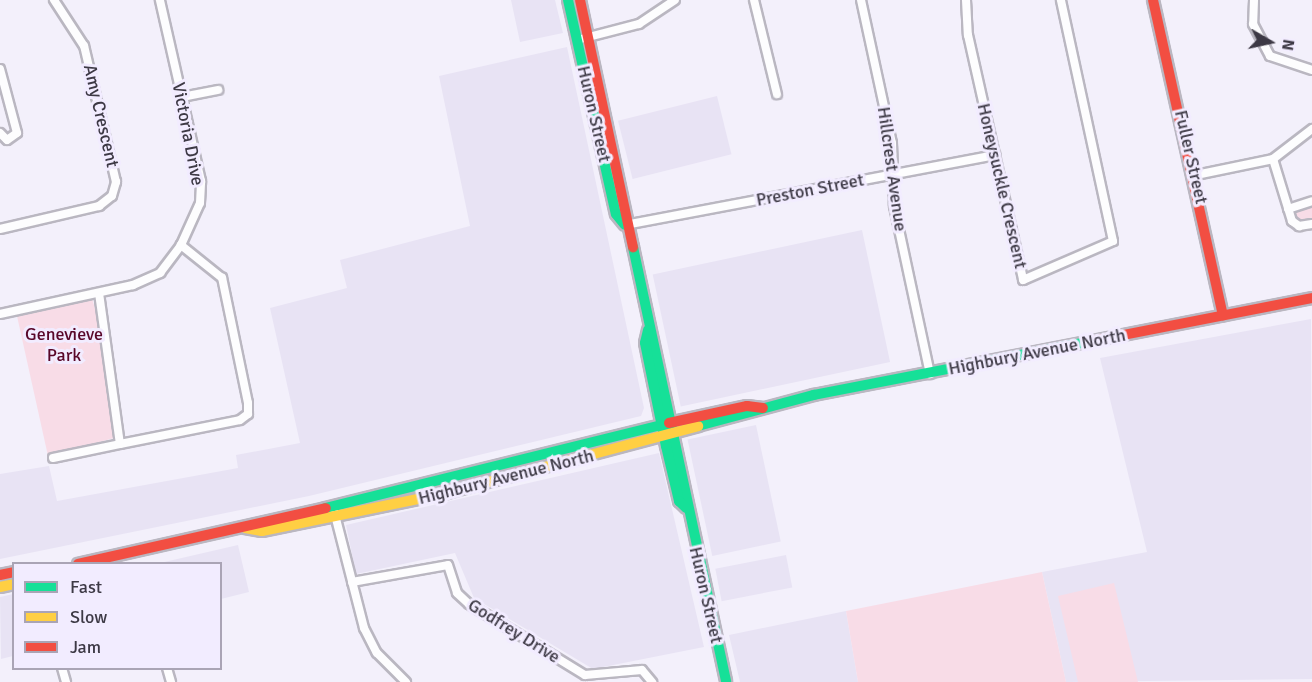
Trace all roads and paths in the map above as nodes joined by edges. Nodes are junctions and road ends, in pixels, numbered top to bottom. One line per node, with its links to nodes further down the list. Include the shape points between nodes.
1 (54, 0): 29 (street, Amy Crescent, via 84,46 116,182 112,196 99,206)
2 (160, 0): 18 (street, Victoria Drive)
3 (568, 0): 13 (main road, Huron Street)
4 (580, 0): 12 (main road, Huron Street)
5 (675, 0): 12 (street, via 639,24)
6 (754, 0): 17 (street)
7 (861, 0): 23 (street, Hillcrest Avenue, via 892,143)
8 (966, 0): 21 (street, Honeysuckle Crescent, via 968,35)
9 (1061, 0): 21 (street, Honeysuckle Crescent, via 1113,242 1023,280)
10 (1153, 0): 24 (main road, Fuller Street)
11 (1254, 0): 15 (street, via 1253,24 1270,56)
12 (588, 37): 13 (street); 28 (main road, Huron Street, via 627,211)
13 (577, 40): 28 (main road, Huron Street, via 616,214)
14 (0, 69): 20 (street, via 17,133 7,140)
15 (1312, 70)
16 (218, 90): 18 (street)
17 (777, 94)
18 (182, 97): 30 (street, Victoria Drive, via 201,181 200,203)
19 (1312, 129): 22 (street)
20 (0, 133)
21 (995, 155): 23 (street, Preston Street)
22 (1273, 159): 24 (street); 26 (street)
23 (893, 174): 28 (street, Preston Street); 35 (street, Hillcrest Avenue, via 894,206)
24 (1196, 175): 34 (main road, Fuller Street)
25 (1312, 201): 26 (street)
26 (1288, 209): 27 (street, via 1296,225)
27 (1312, 224)
28 (626, 225): 36 (main road, Huron Street, via 648,330 656,341)
29 (0, 229)
30 (181, 245): 31 (street, Victoria Drive, via 160,273); 38 (street, via 222,278 248,414 240,420)
31 (99, 293): 33 (street, Victoria Drive); 38 (street)
32 (1312, 298): 34 (main road, Highbury Avenue North)
33 (0, 314)
34 (1223, 315): 35 (main road, Highbury Avenue North)
35 (930, 374): 36 (main road, Highbury Avenue North)
36 (671, 427): 37 (main road, Highbury Avenue North); 40 (main road, Huron Street); 41 (main road, Highbury Avenue North)
37 (665, 437): 40 (main road, Huron Street, via 679,501); 41 (main road, Highbury Avenue North, via 447,493)
38 (120, 444): 39 (street)
39 (53, 458)
40 (686, 508): 46 (main road, Huron Street)
41 (334, 510): 42 (main road, Highbury Avenue North, via 262,531 245,528); 43 (street)
42 (87, 562)
43 (352, 582): 44 (street, via 356,607 377,653); 45 (street, Godfrey Drive, via 448,565 457,593 469,604 585,675 642,670)
44 (406, 682)
45 (652, 682)
46 (726, 682)

